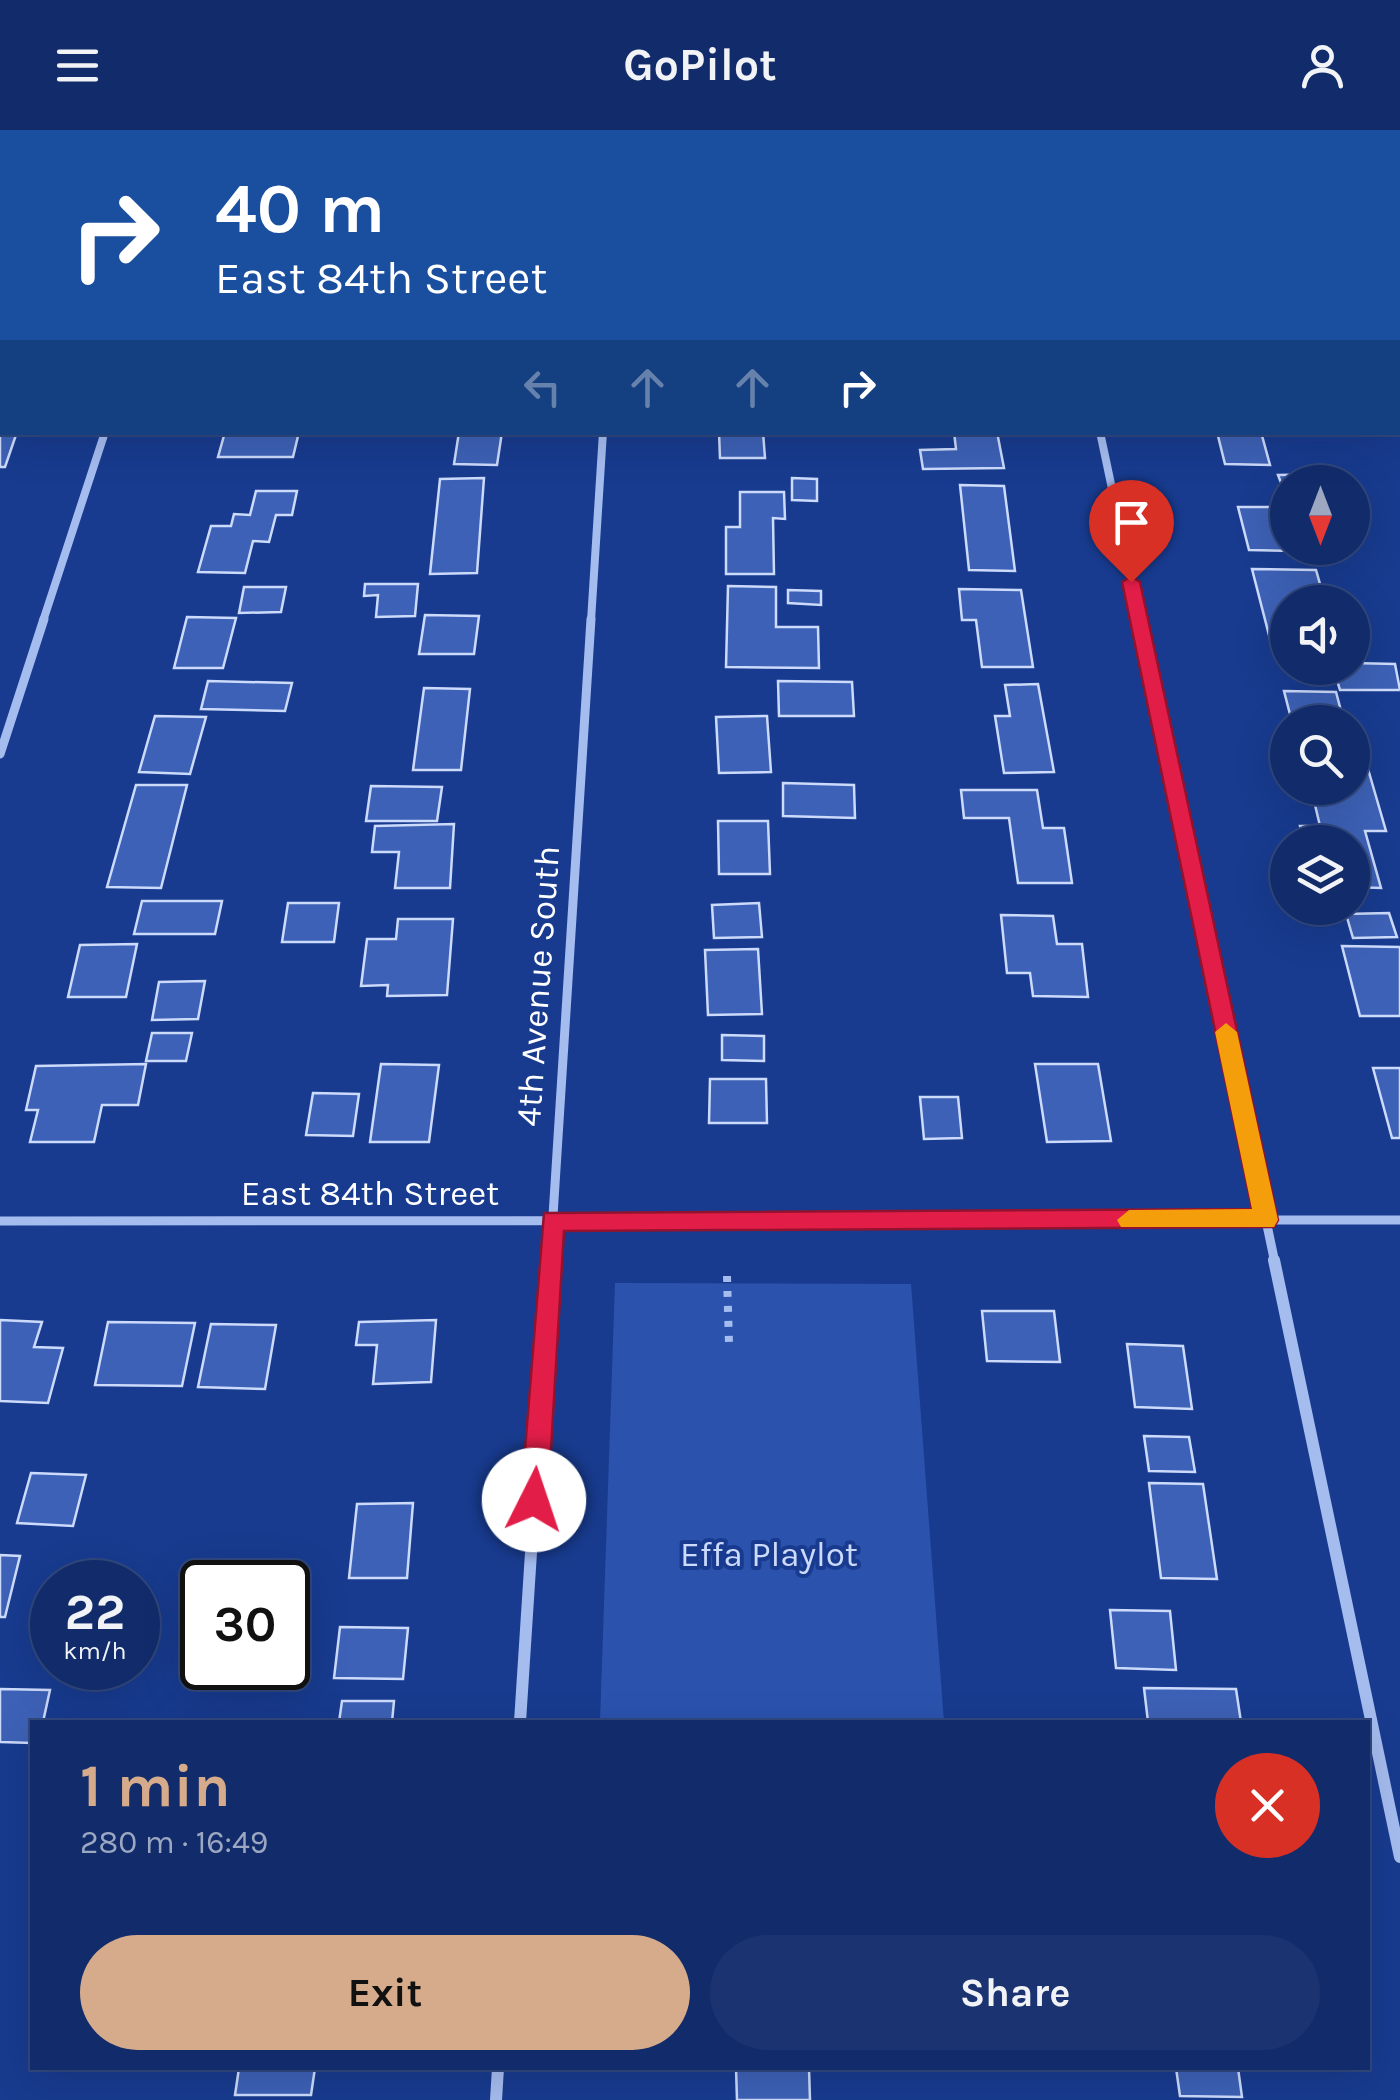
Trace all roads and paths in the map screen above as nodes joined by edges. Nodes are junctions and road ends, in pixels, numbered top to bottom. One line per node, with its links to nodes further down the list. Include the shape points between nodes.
1 (104, 435): 4 (street)
2 (604, 435): 5 (street, 4th Avenue South)
3 (1101, 435): 6 (street)
4 (0, 754)
5 (552, 1220): 6 (street, East 84th Street); 8 (street, East 84th Street); 11 (street, 4th Avenue South)
6 (1266, 1220): 7 (street, East 84th Street); 12 (street)
7 (1400, 1220)
8 (0, 1221)
9 (728, 1276): 10 (path)
10 (729, 1344)
11 (520, 1720)
12 (1400, 1857)
13 (498, 2070): 14 (street)
14 (496, 2100)

